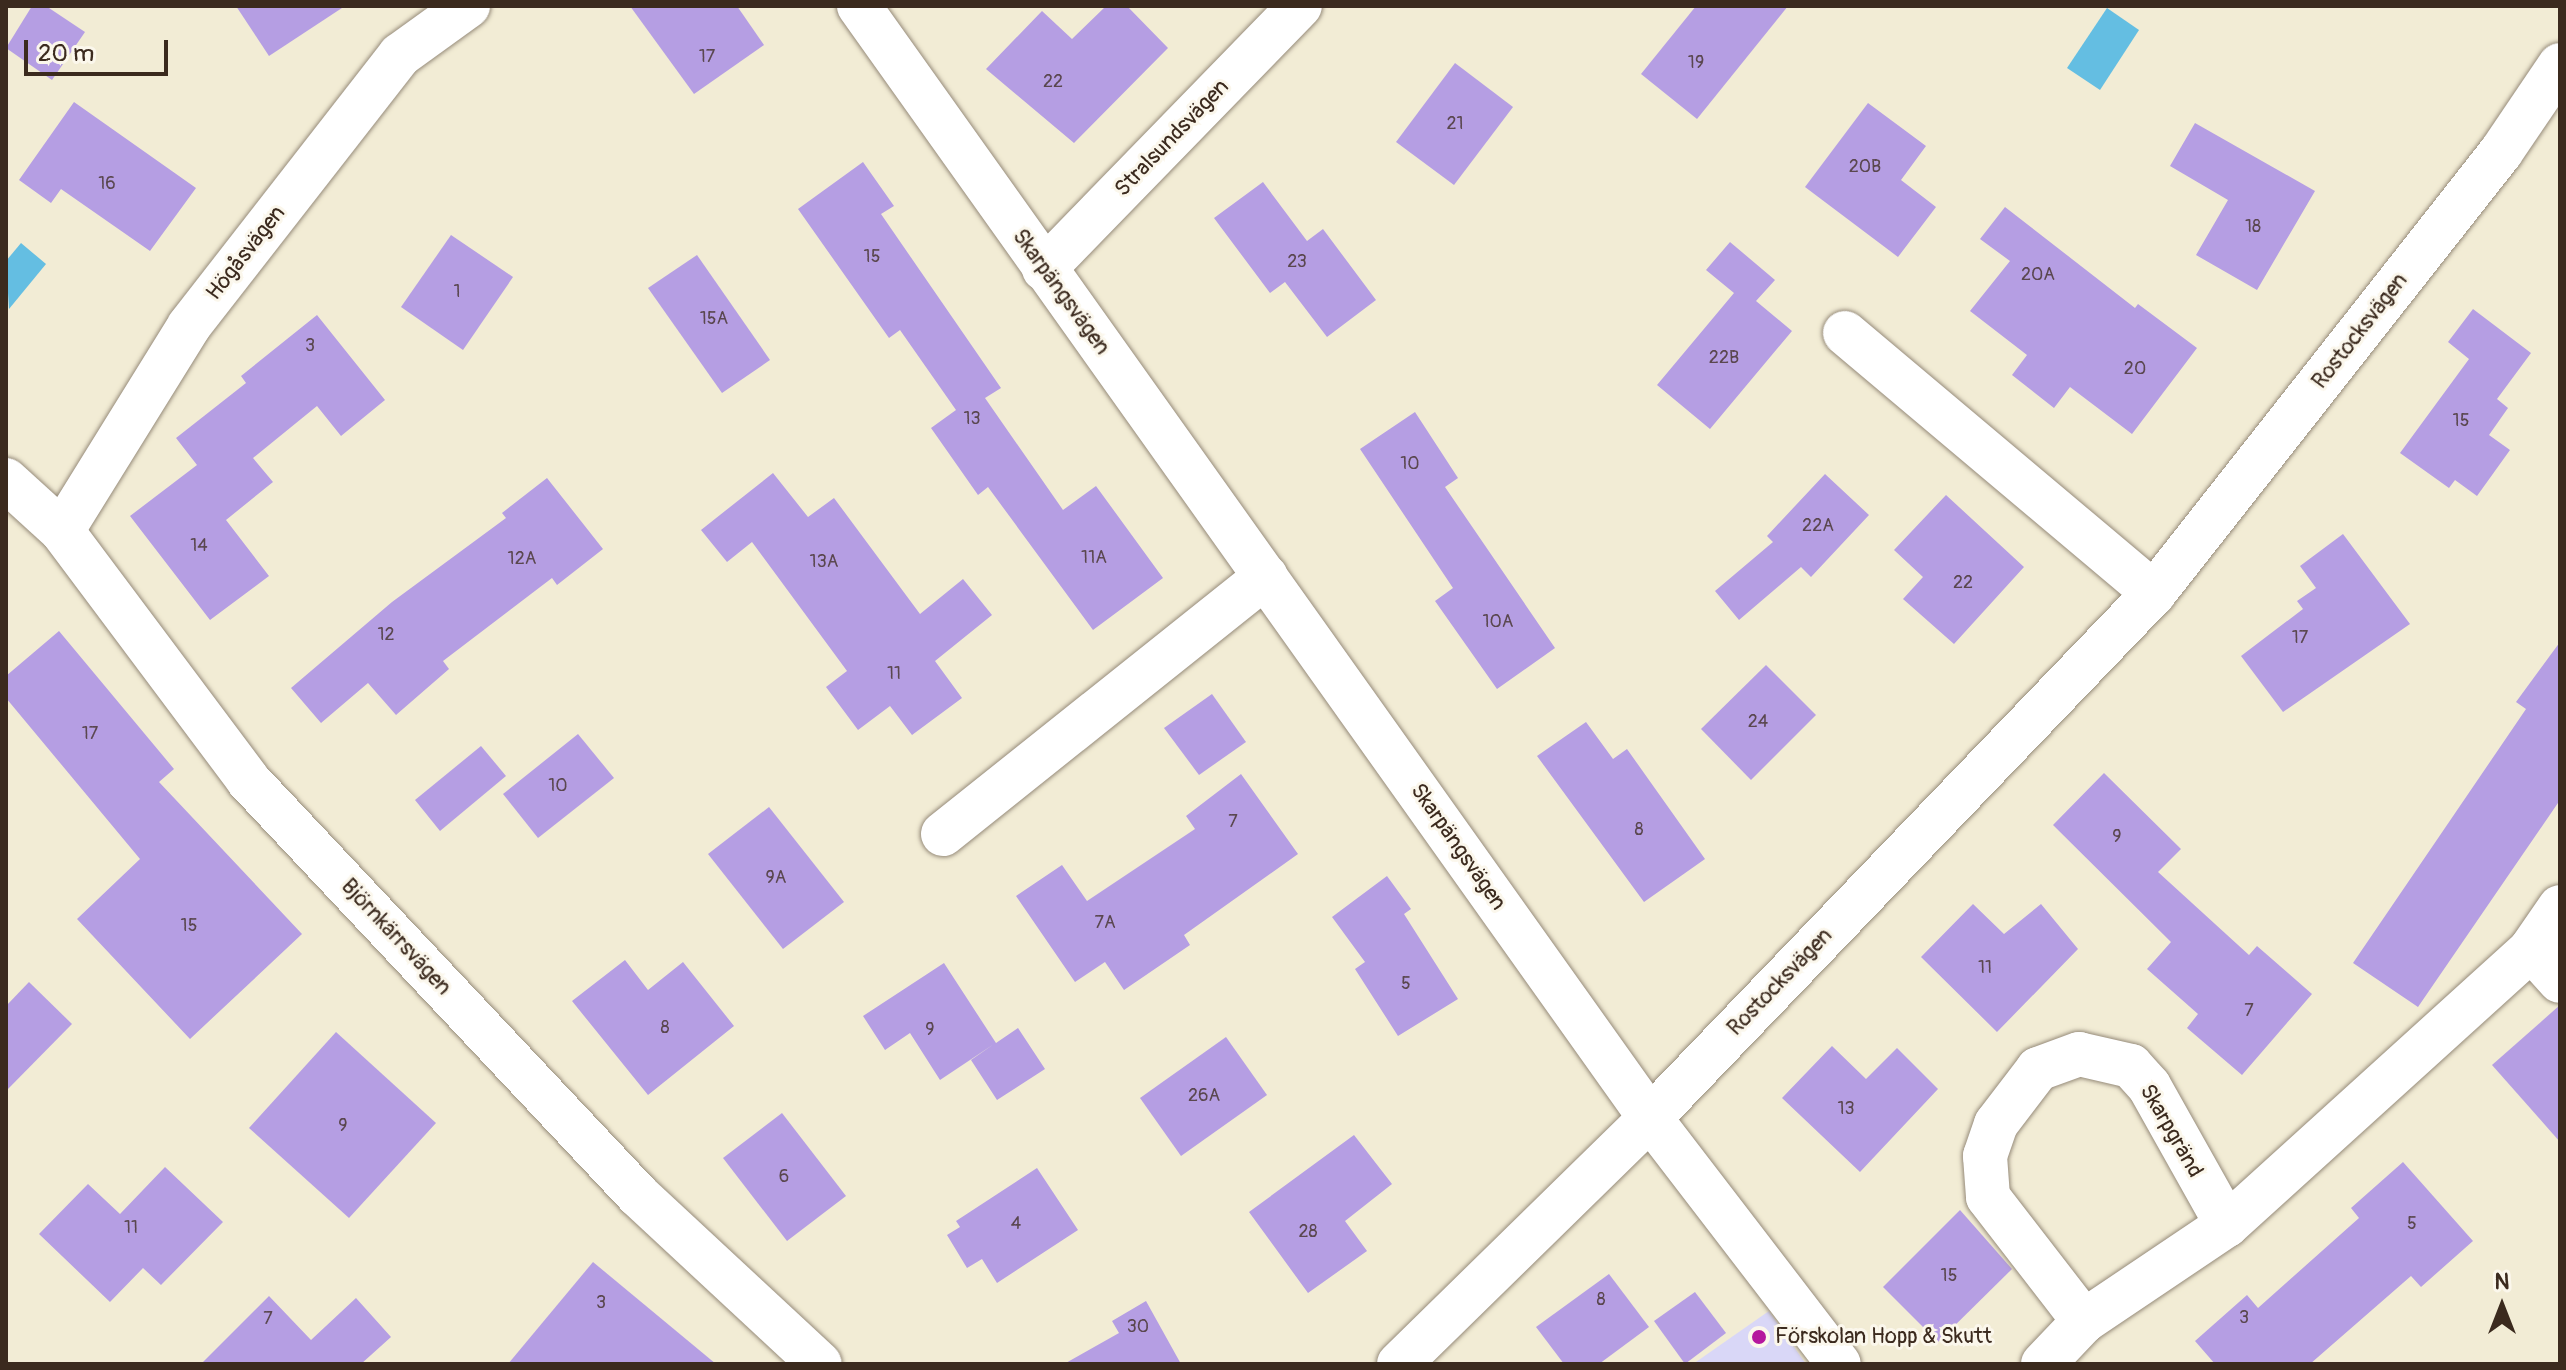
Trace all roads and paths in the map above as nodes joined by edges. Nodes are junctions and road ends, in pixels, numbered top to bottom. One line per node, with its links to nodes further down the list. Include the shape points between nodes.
1 (468, 6): 8 (street, Högåsvägen, via 400,55 189,326)
2 (859, 6): 5 (street, Skarpängsvägen)
3 (1300, 6): 5 (street, Stralsundsvägen)
4 (2560, 65): 10 (street, Rostocksvägen, via 2501,152)
5 (1044, 269): 9 (street, Skarpängsvägen)
6 (1845, 333): 10 (street)
7 (6, 480): 8 (street, Björnkärrsvägen)
8 (62, 531): 18 (street, Björnkärrsvägen, via 248,780 638,1195)
9 (1266, 576): 11 (street); 15 (street, Skarpängsvägen)
10 (2154, 593): 15 (street, Rostocksvägen)
11 (943, 834)
12 (2560, 907): 13 (street)
13 (2531, 949): 14 (street); 16 (street)
14 (2560, 981)
15 (1650, 1118): 19 (street, Rostocksvägen); 20 (street)
16 (2227, 1225): 17 (street); 17 (street, Skarpgränd, via 2149,1086 2131,1066 2079,1054 2038,1069 1996,1124 1985,1156 1988,1197)
17 (2084, 1321): 21 (street)
18 (820, 1364)
19 (1399, 1364)
20 (1839, 1364)
21 (2043, 1364)

